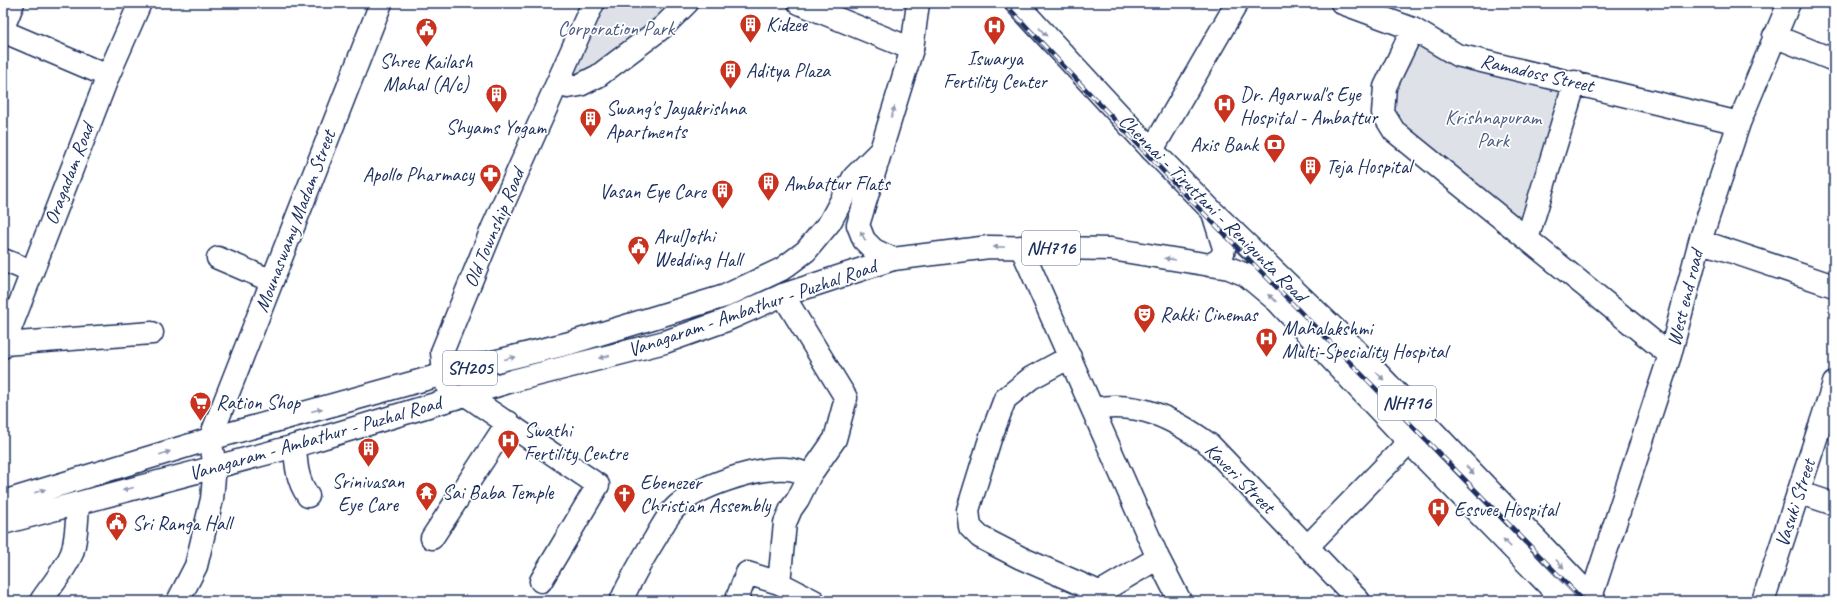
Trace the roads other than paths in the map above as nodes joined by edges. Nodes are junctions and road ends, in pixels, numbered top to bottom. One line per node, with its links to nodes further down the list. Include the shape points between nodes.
1 (13, 3): 17 (main road, via 4,23 4,30 7,33)
2 (126, 3): 17 (main road)
3 (140, 3): 17 (main road, Oragadam Road)
4 (381, 3): 32 (main road, Mounaswamy Madam Street)
5 (594, 3): 19 (main road, Old Township Road)
6 (687, 3): 19 (main road, via 663,27 598,76 580,85 568,87)
7 (799, 3): 15 (main road)
8 (918, 3): 15 (main road)
9 (1016, 3): 22 (main road, Chennai - Tiruttani - Renigunta Road / NH716, one-way to 22)
10 (1237, 3): 22 (main road)
11 (1342, 3): 13 (main road, Ramadoss Street)
12 (1789, 3): 14 (main road, West end road)
13 (1413, 29): 18 (main road, Ramadoss Street, via 1457,54); 24 (main road, via 1385,87 1383,113 1394,131)
14 (1774, 36): 16 (main road); 20 (main road, West end road)
15 (912, 49): 21 (main road, one-way to 15)
16 (1834, 60)
17 (102, 74): 31 (main road, Oragadam Road)
18 (1575, 82): 20 (main road, Ramadoss Street); 24 (main road)
19 (558, 84): 39 (main road, Old Township Road, via 493,227 442,352)
20 (1739, 123): 25 (main road, West end road)
21 (882, 149): 28 (main road, one-way to 21, via 874,250 864,240 858,225); 39 (main road, Vanagaram - Ambathur - Puzhal Road / SH205, one-way to 21, via 570,343 645,321 725,296 782,269 806,251 830,222 854,177)
22 (1152, 150): 23 (main road, Chennai - Tiruttani - Renigunta Road / NH716)
23 (1212, 211): 30 (main road, via 1224,248 1220,259); 61 (main road, Chennai - Tiruttani - Renigunta Road / NH716, one-way to 61, via 1345,339)
24 (1526, 239): 37 (main road)
25 (1700, 241): 33 (main road); 37 (main road, West end road)
26 (1021, 247): 28 (main road, Vanagaram - Ambathur - Puzhal Road / NH716, one-way to 28, via 990,247); 30 (main road, Vanagaram - Ambathur - Puzhal Road / NH716, one-way to 26, via 1111,249); 38 (main road)
27 (218, 258): 32 (main road)
28 (893, 259): 34 (main road, Vanagaram - Ambathur - Puzhal Road / SH205)
29 (3, 260): 31 (main road)
30 (1209, 265): 45 (main road, Chennai - Tiruttani - Renigunta Road / NH716, one-way to 30, via 1277,301 1246,275 1229,268)
31 (31, 271): 36 (main road, Oragadam Road)
32 (272, 281): 44 (main road, Mounaswamy Madam Street)
33 (1834, 286)
34 (783, 295): 41 (main road, Vanagaram - Ambathur - Puzhal Road / SH205, one-way to 41, via 724,321 665,342); 48 (main road, via 846,398 835,439)
35 (152, 333): 36 (main road)
36 (3, 346)
37 (1670, 356): 61 (main road, West end road)
38 (1070, 357): 42 (main road); 60 (main road, via 1031,378 1005,399 968,510 970,526 980,537)
39 (444, 374): 41 (main road, Old Township Road); 44 (main road, Vanagaram - Ambathur - Puzhal Road / SH205, one-way to 39)
40 (1834, 383): 49 (main road, Vasuki Street)
41 (459, 397): 43 (main road); 46 (main road, Vanagaram - Ambathur - Puzhal Road / SH205)
42 (1093, 409): 56 (main road, Kaveri Street, via 1109,406 1139,410 1164,416 1189,430 1210,445); 57 (main road)
43 (508, 422): 55 (main road); 58 (main road, via 598,485)
44 (210, 439): 47 (main road); 51 (main road, Vanagaram - Ambathur - Puzhal Road / SH205, one-way to 44)
45 (1410, 442): 56 (main road); 69 (main road, Chennai - Tiruttani - Renigunta Road / NH716, one-way to 45)
46 (295, 446): 47 (main road, Vanagaram - Ambathur - Puzhal Road / SH205); 50 (main road, via 296,470)
47 (215, 466): 52 (main road, Vanagaram - Ambathur - Puzhal Road / SH205, one-way to 52); 63 (main road, via 212,499 201,548 196,566)
48 (810, 475): 59 (main road, via 785,523); 64 (main road, via 788,469 767,469 731,478 685,500 674,509 663,524)
49 (1798, 492): 53 (main road); 70 (main road, Vasuki Street)
50 (308, 496)
51 (3, 502)
52 (78, 503): 54 (main road, Vanagaram - Ambathur - Puzhal Road / SH205); 62 (main road, via 72,552)
53 (1834, 504)
54 (3, 523)
55 (432, 538)
56 (1307, 547): 68 (main road, Kaveri Street)
57 (1158, 558): 60 (main road); 67 (main road)
58 (541, 581)
59 (779, 583): 65 (main road, via 747,573); 66 (main road)
60 (1092, 597)
61 (1591, 600)
62 (41, 601)
63 (178, 601)
64 (621, 601)
65 (736, 601)
66 (814, 601)
67 (1180, 601)
68 (1359, 601)
69 (1564, 601)
70 (1763, 601)

